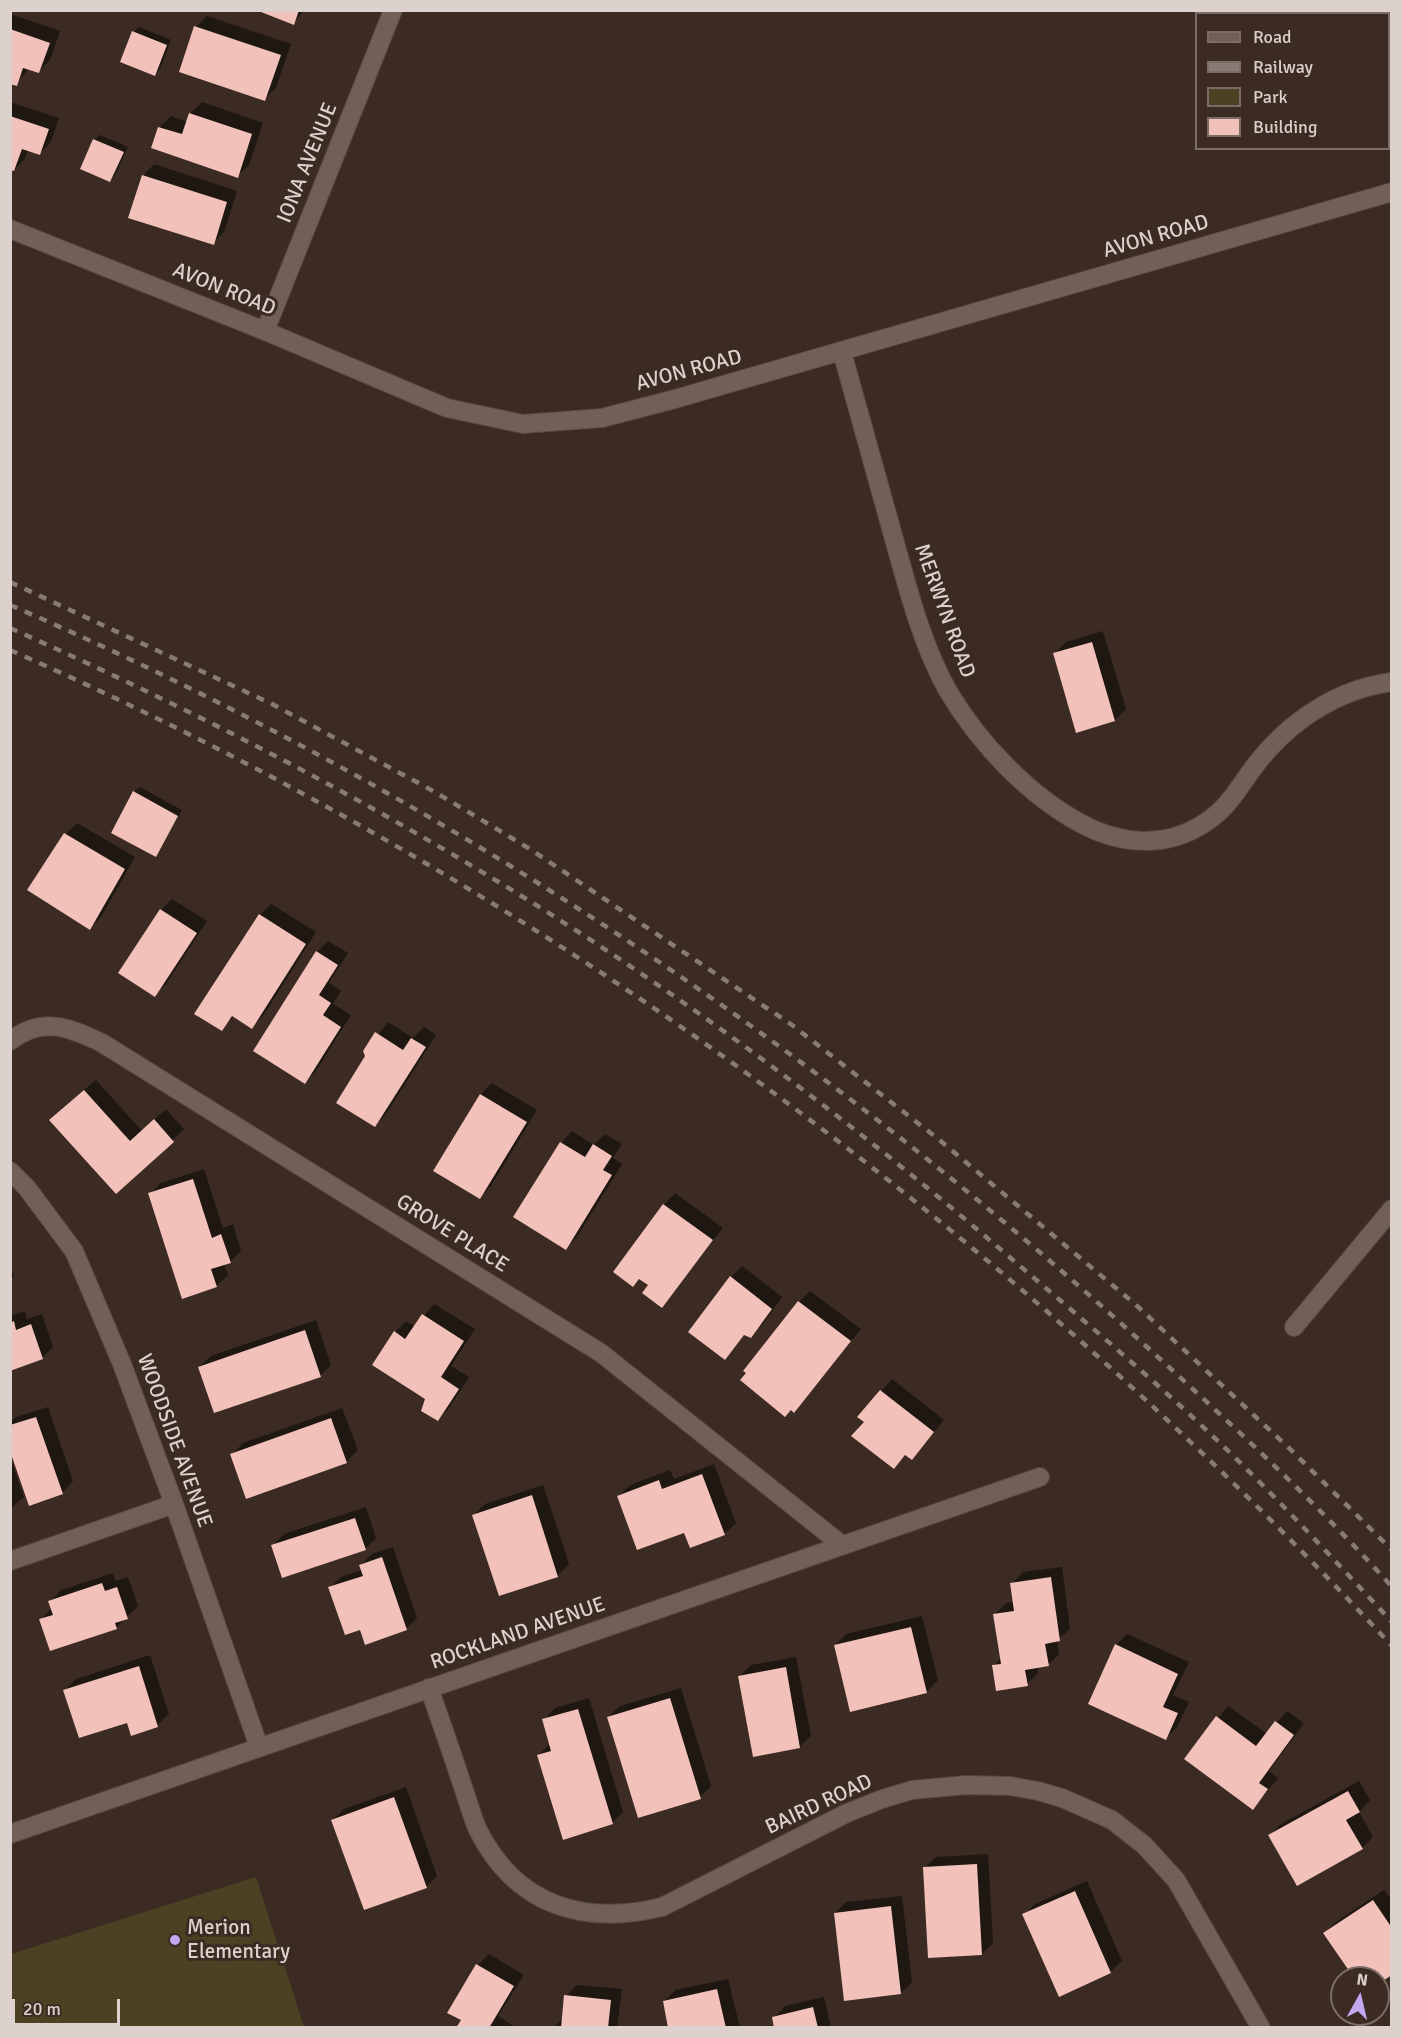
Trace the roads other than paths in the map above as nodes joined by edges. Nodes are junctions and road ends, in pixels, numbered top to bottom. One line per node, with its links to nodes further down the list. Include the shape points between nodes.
1 (393, 10): 4 (street, IONA AVENUE)
2 (1392, 192): 5 (street, AVON ROAD)
3 (10, 229): 4 (street, AVON ROAD)
4 (264, 331): 5 (street, AVON ROAD, via 447,408 523,424 602,418)
5 (842, 352): 6 (street, MERWYN ROAD, via 908,589 948,689 972,727 998,757 1066,816 1101,835 1125,841 1180,836 1206,822 1231,801 1279,736 1307,715 1362,688)
6 (1392, 682)
7 (10, 1041): 13 (street, GROVE PLACE, via 48,1024 76,1030 102,1043 601,1353)
8 (10, 1171): 12 (street, WOODSIDE AVENUE, via 75,1251)
9 (1392, 1209): 10 (street)
10 (1294, 1327)
11 (1040, 1476): 13 (street, ROCKLAND AVENUE)
12 (174, 1504): 14 (street); 16 (street, WOODSIDE AVENUE)
13 (842, 1545): 15 (street, ROCKLAND AVENUE)
14 (10, 1560)
15 (429, 1688): 16 (street, ROCKLAND AVENUE); 18 (street, BAIRD ROAD, via 478,1830 515,1881 562,1909 614,1914 662,1907 847,1813 912,1790 987,1785 1038,1791 1112,1820 1144,1845 1176,1880)
16 (259, 1747): 17 (street, ROCKLAND AVENUE)
17 (10, 1834)
18 (1261, 2028)

